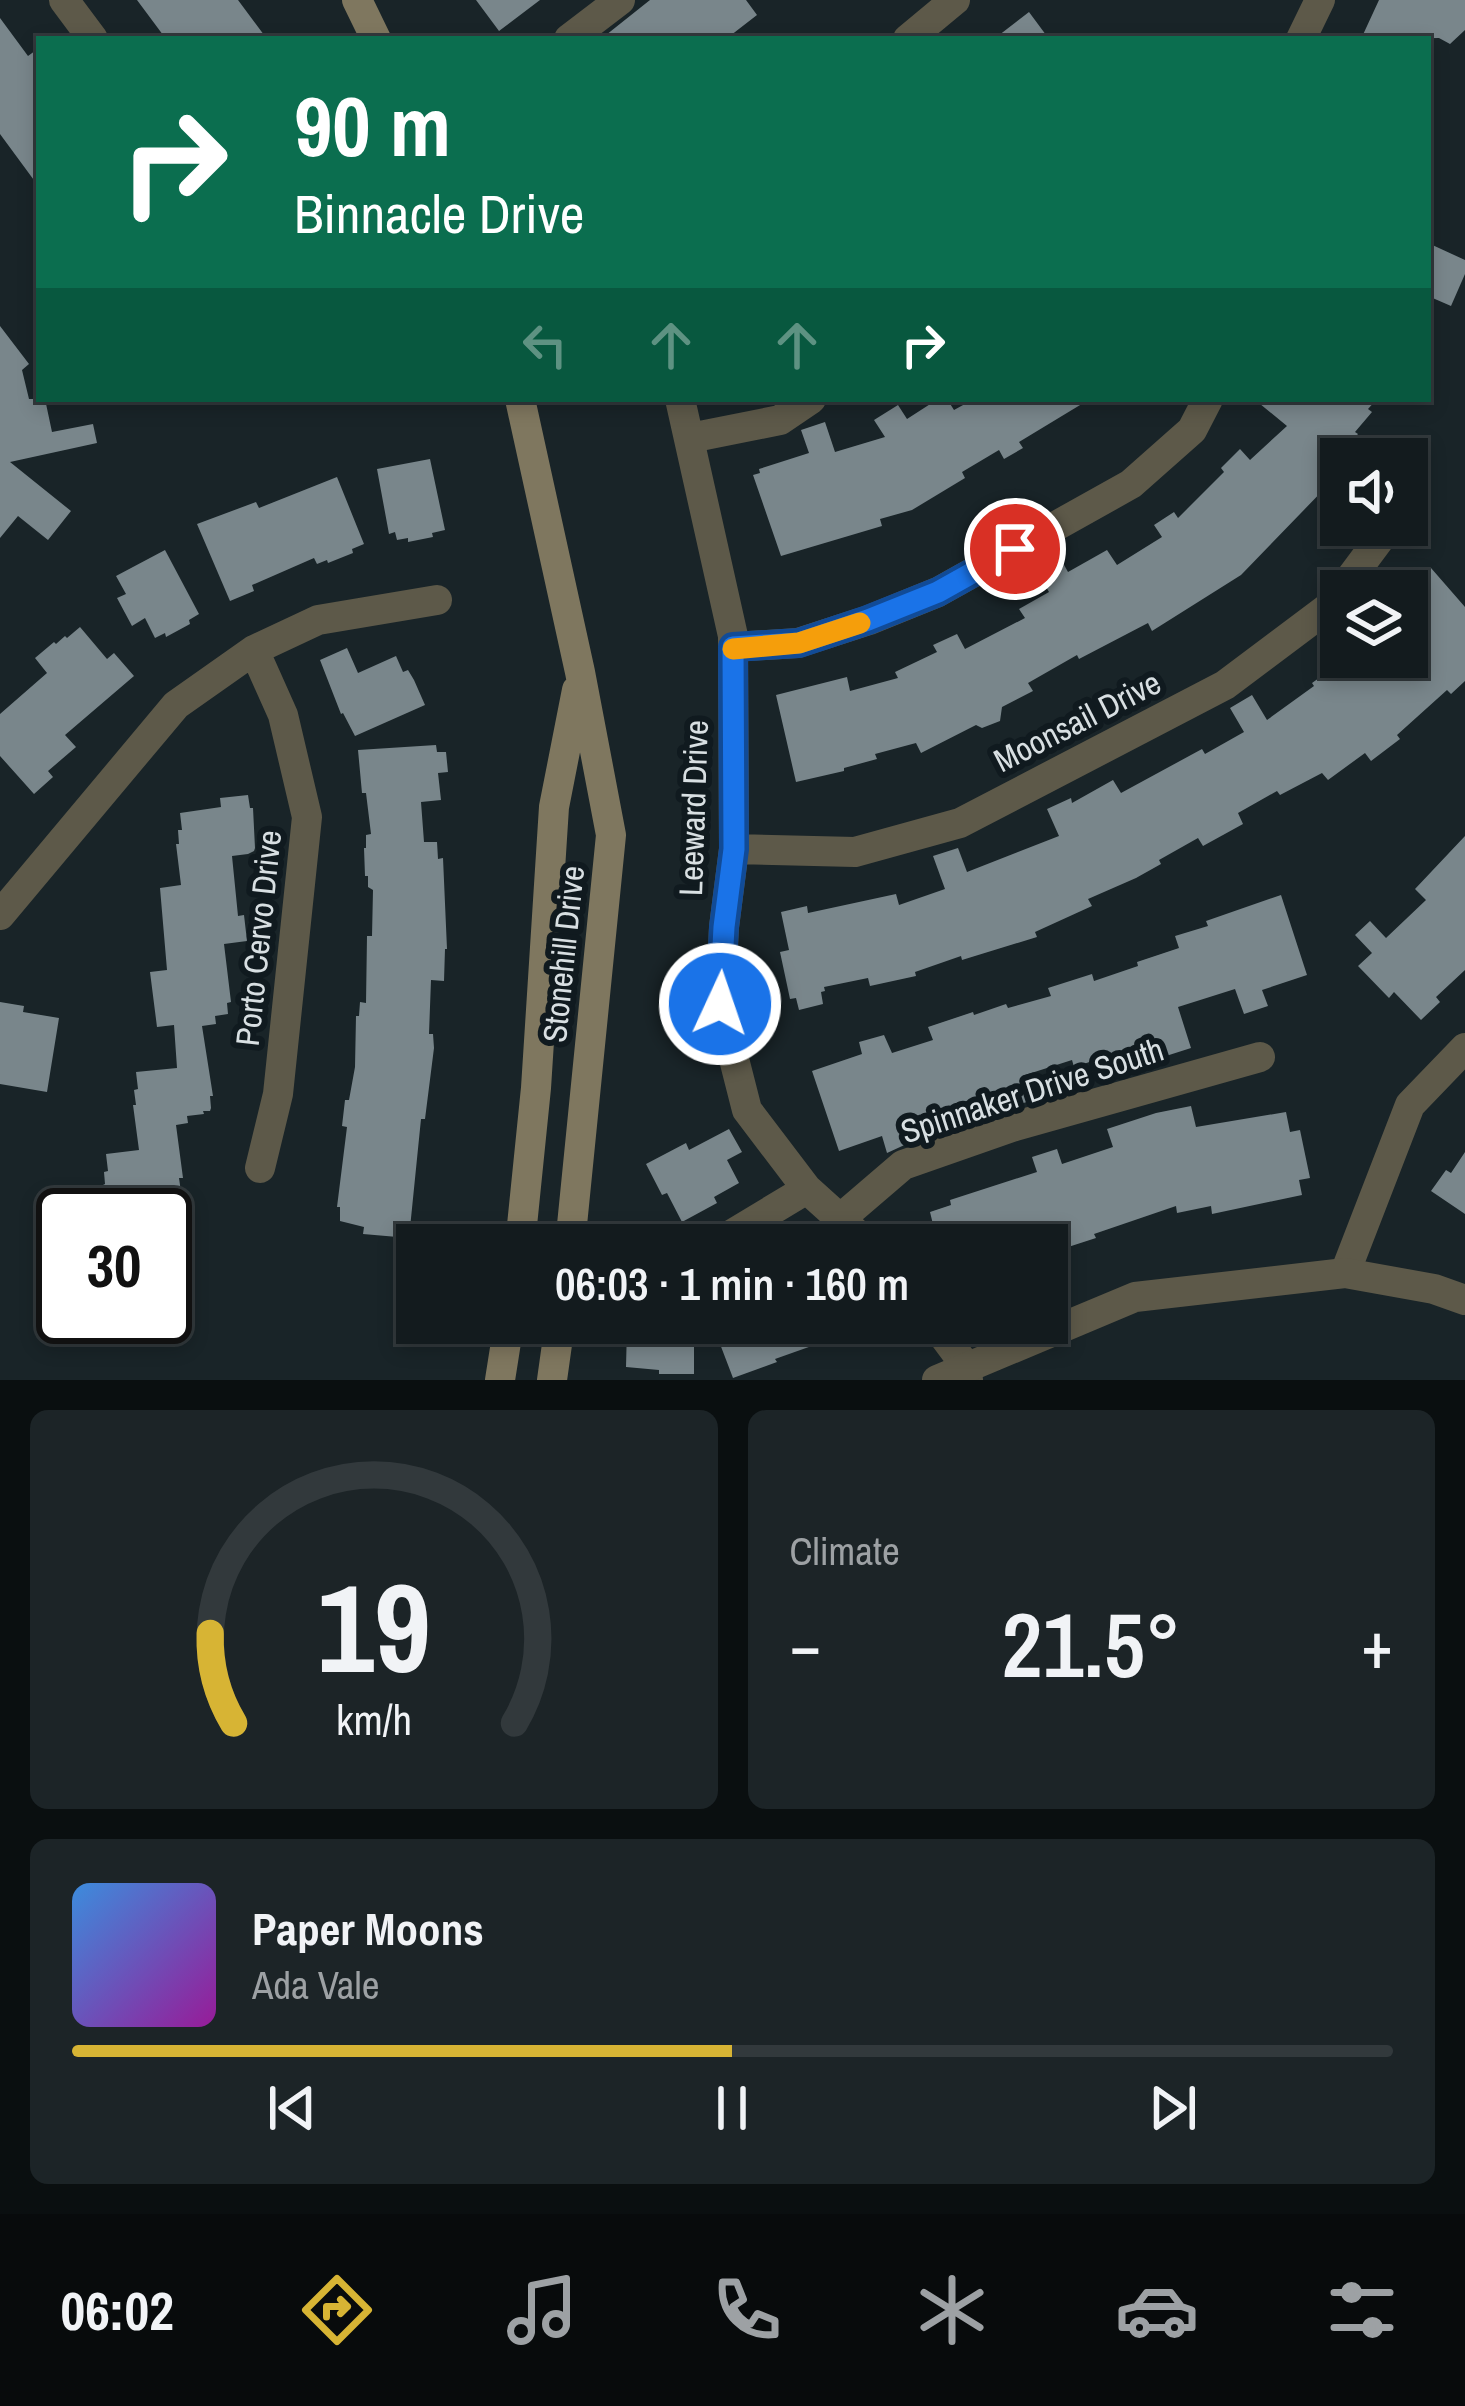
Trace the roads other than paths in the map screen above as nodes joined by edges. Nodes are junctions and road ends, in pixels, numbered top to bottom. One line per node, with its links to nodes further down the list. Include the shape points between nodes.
1 (64, 0): 6 (street)
2 (357, 0): 7 (main road)
3 (955, 0): 9 (street)
4 (1320, 0): 10 (street)
5 (600, 6): 8 (street)
6 (91, 36)
7 (375, 36)
8 (572, 36)
9 (912, 36)
10 (1302, 36)
11 (521, 402): 20 (main road, Stonehill Drive)
12 (681, 402): 15 (street, Leeward Drive)
13 (807, 402): 15 (street, via 780,420)
14 (1206, 402): 18 (street, via 1192,430 1131,484 938,592 799,643)
15 (690, 438): 18 (street, Leeward Drive)
16 (1374, 546): 21 (street, Moonsail Drive, via 1329,607 1225,685 960,823 855,852)
17 (437, 600): 19 (street, via 318,620)
18 (733, 647): 21 (street, Leeward Drive)
19 (254, 650): 22 (street, via 176,705); 25 (street, Porto Cervo Drive, via 283,715 307,817 278,1094)
20 (580, 672): 28 (main road, Stonehill Drive, via 554,807); 29 (main road, Stonehill Drive, via 611,835)
21 (734, 849): 26 (street, Leeward Drive, via 720,1004 748,1110)
22 (0, 915)
23 (1465, 1048): 32 (street, via 1410,1105)
24 (1260, 1057): 27 (street, Spinnaker Drive South, via 903,1166)
25 (260, 1168)
26 (807, 1189): 27 (street, Leeward Drive); 30 (street)
27 (840, 1219): 31 (street, Leeward Drive)
28 (522, 1224)
29 (572, 1224)
30 (748, 1224)
31 (846, 1224)
32 (1345, 1273): 33 (street); 37 (street, via 1135,1297)
33 (1465, 1300)
34 (505, 1344): 38 (main road)
35 (557, 1344): 39 (main road)
36 (943, 1344): 37 (street)
37 (957, 1375)
38 (500, 1380)
39 (552, 1380)

